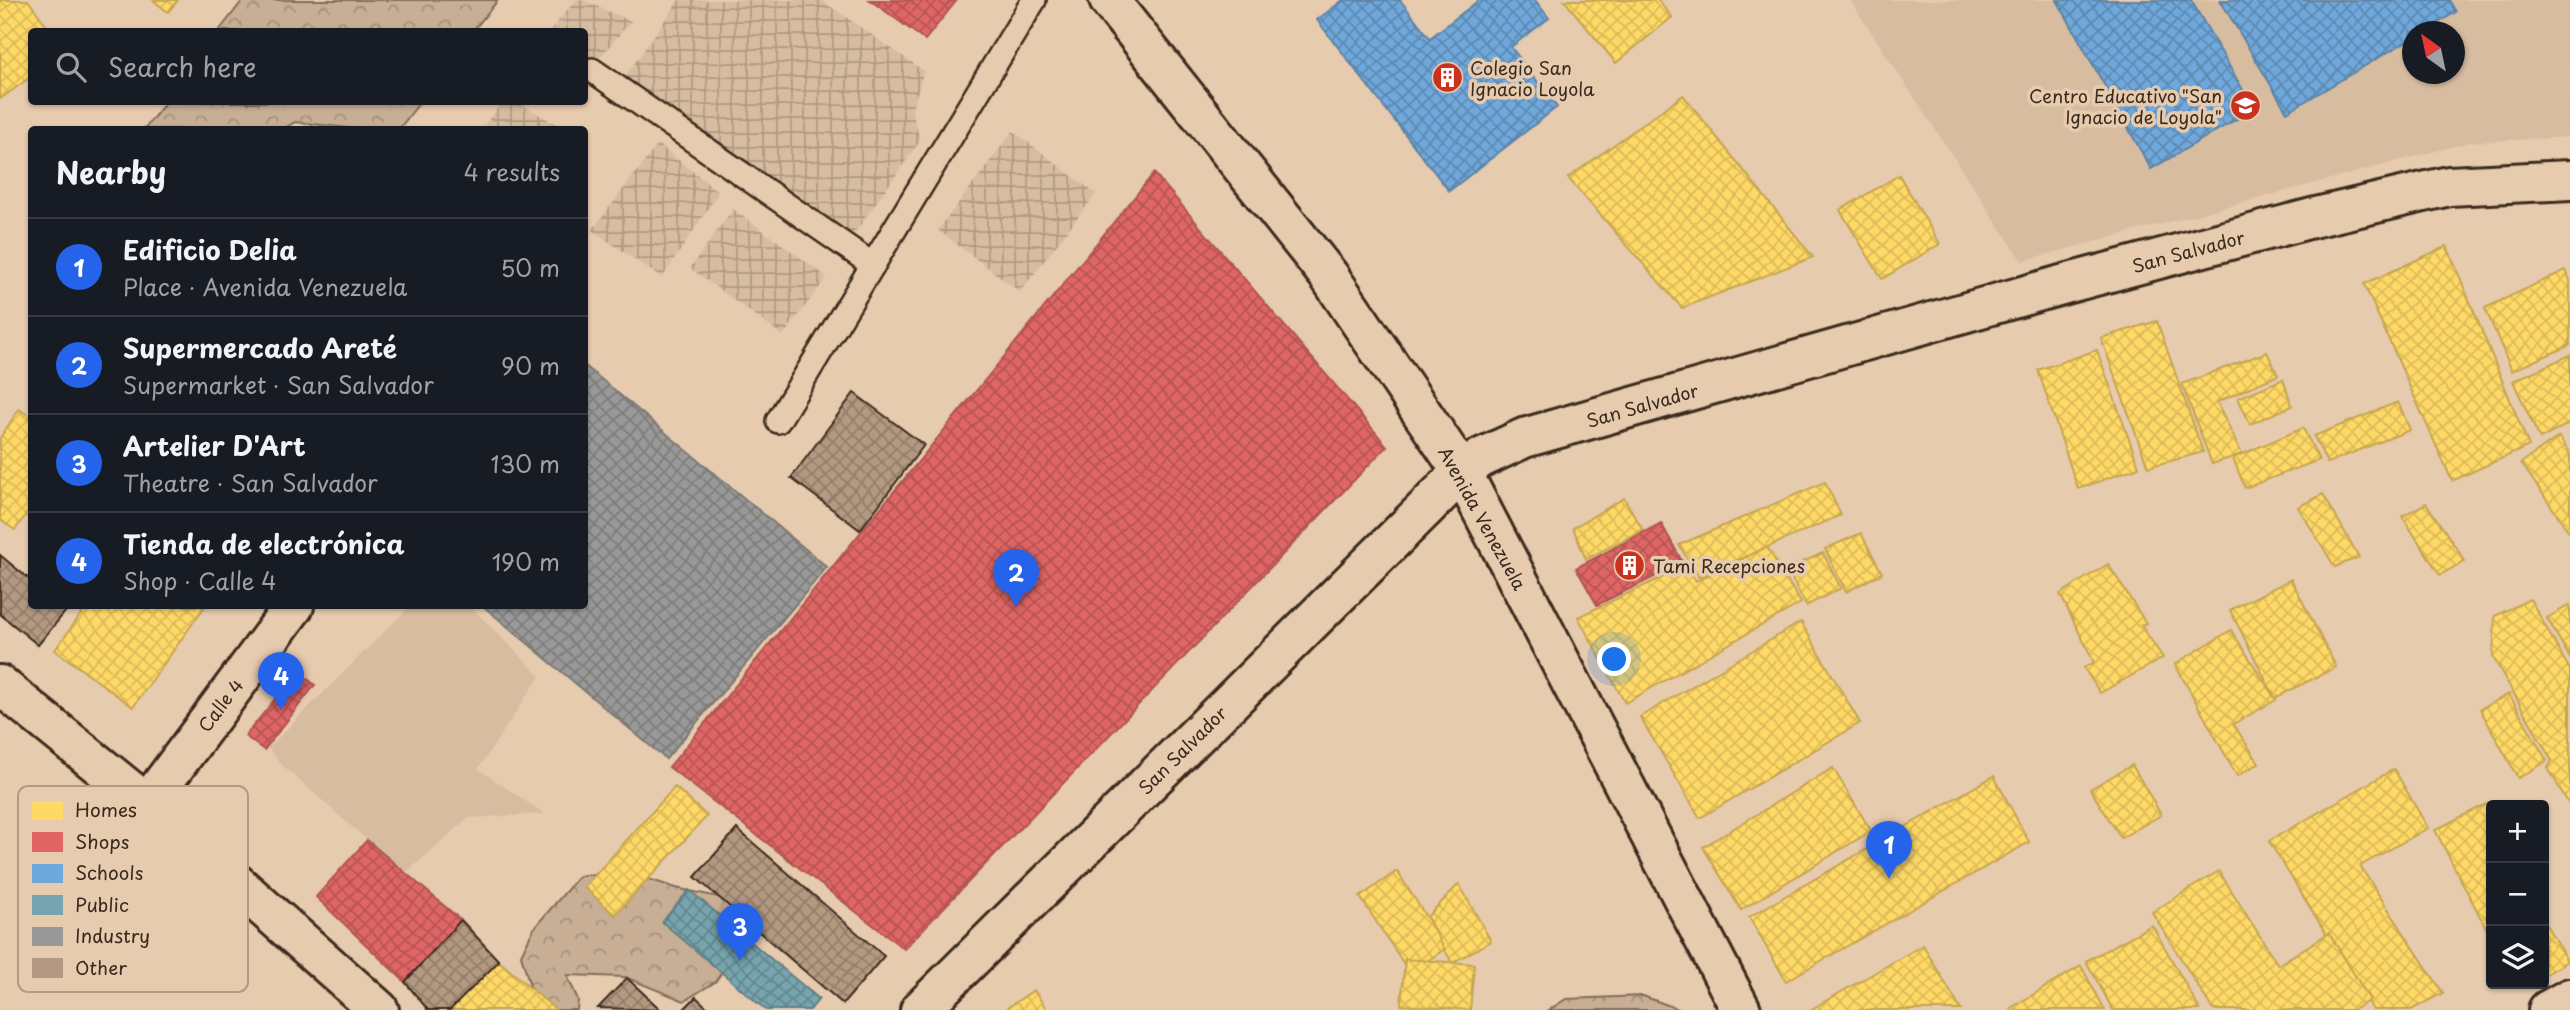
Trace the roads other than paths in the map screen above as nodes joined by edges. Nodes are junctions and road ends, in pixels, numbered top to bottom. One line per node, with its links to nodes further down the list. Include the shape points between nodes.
1 (1034, 0): 5 (lane)
2 (1109, 0): 7 (street, Avenida Venezuela, via 1329,276)
3 (592, 70): 5 (lane)
4 (2570, 180): 7 (street, San Salvador, via 2449,186 2312,218 1524,438)
5 (873, 265): 6 (lane)
6 (778, 421)
7 (1462, 472): 15 (street, San Salvador); 16 (street, Avenida Venezuela)
8 (292, 609): 11 (street, Calle 4)
9 (0, 685): 10 (street)
10 (125, 786)
11 (160, 786)
12 (248, 894): 14 (street)
13 (2570, 998): 17 (street)
14 (379, 1010)
15 (920, 1010)
16 (1741, 1010)
17 (2548, 1010)

